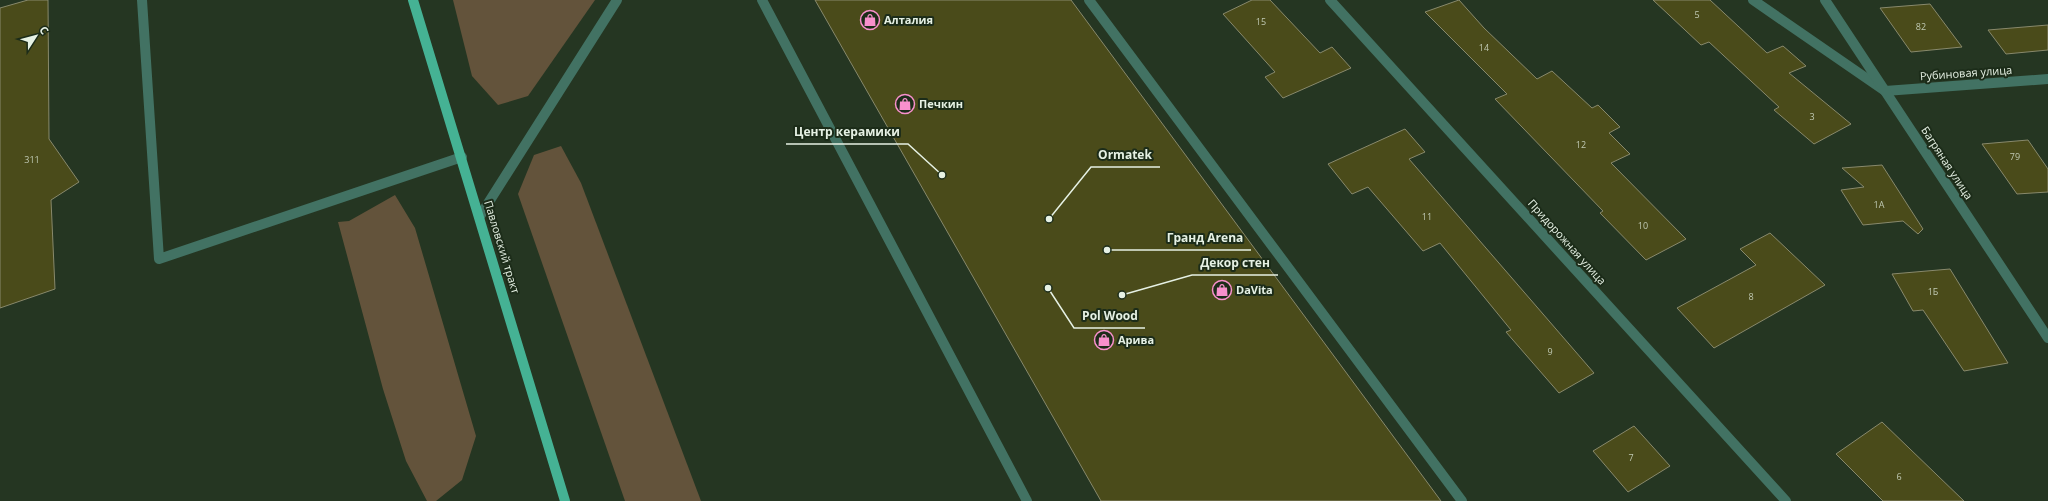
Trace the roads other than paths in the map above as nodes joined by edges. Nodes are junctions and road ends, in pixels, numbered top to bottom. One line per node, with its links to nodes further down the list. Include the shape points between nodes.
1 (142, 0): 11 (street, via 160,259)
2 (413, 0): 11 (main road, Павловский тракт)
3 (617, 0): 12 (street)
4 (762, 0): 15 (street)
5 (1089, 0): 16 (street)
6 (1330, 0): 17 (street, Придорожная улица)
7 (1753, 0): 10 (street)
8 (1825, 0): 10 (street, Багряная улица)
9 (2048, 79): 10 (street, Рубиновая улица)
10 (1885, 91): 13 (street, Багряная улица)
11 (462, 157): 12 (main road, Павловский тракт)
12 (480, 216): 14 (main road, Павловский тракт)
13 (2048, 338)
14 (565, 501)
15 (1027, 501)
16 (1462, 501)
17 (1786, 501)

